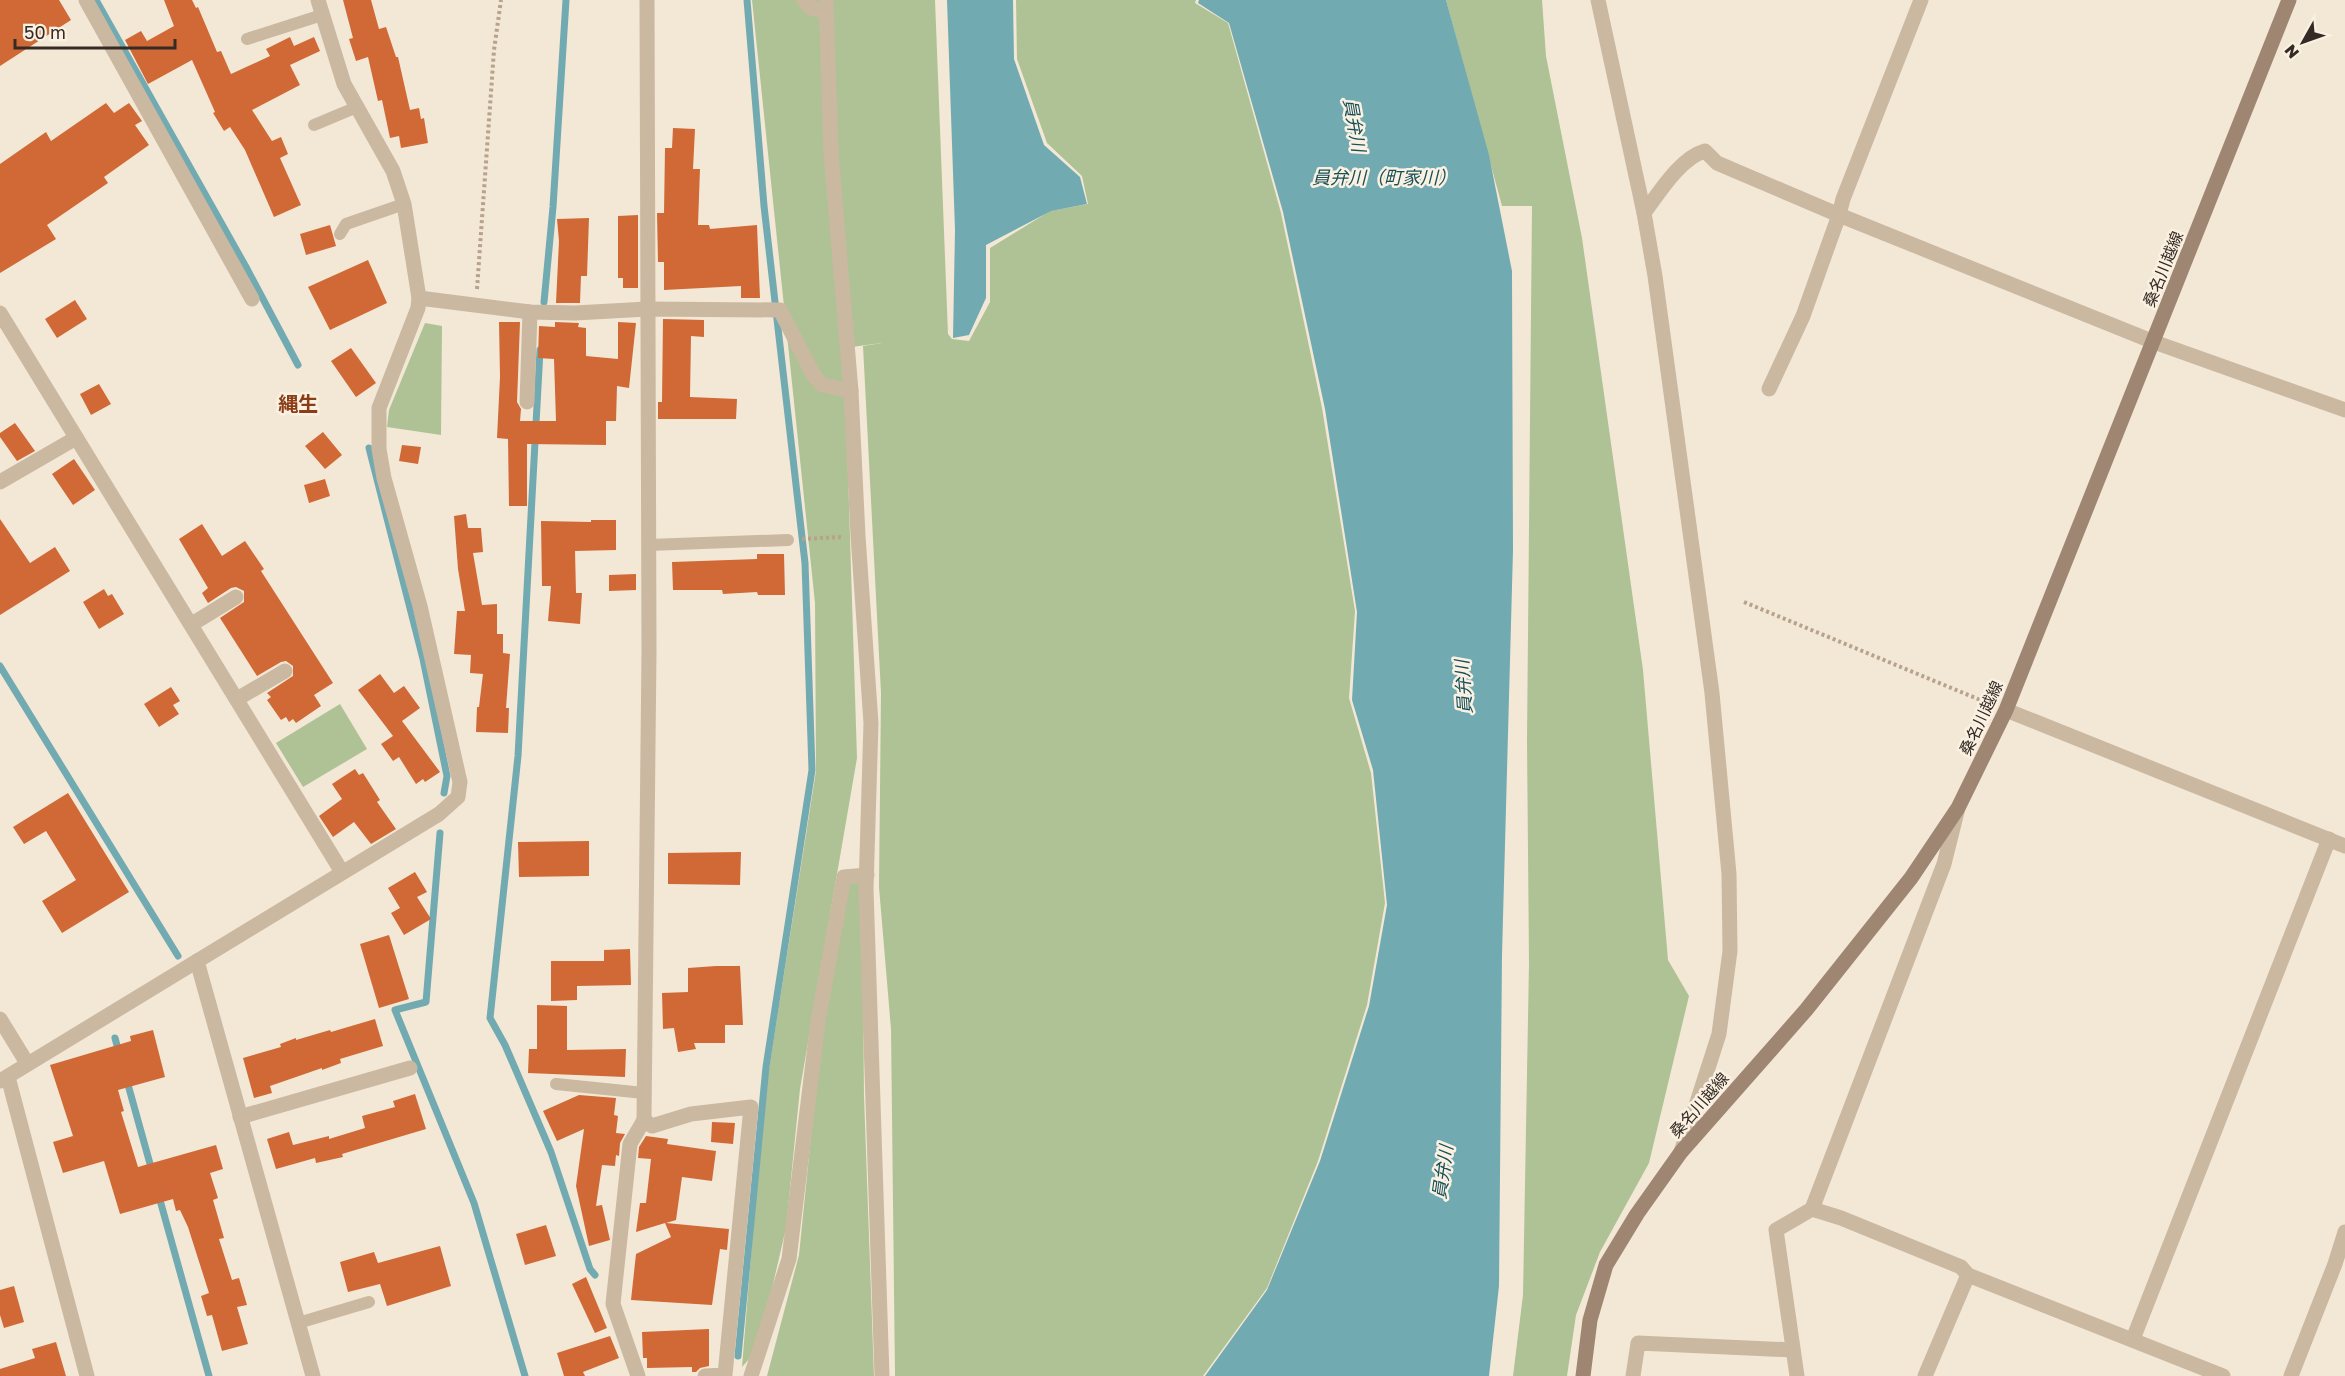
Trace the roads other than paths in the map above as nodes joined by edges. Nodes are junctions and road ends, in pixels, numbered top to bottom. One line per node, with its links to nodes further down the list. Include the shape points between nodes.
1 (86, 0): 17 (street)
2 (647, 0): 18 (street)
3 (804, 0): 7 (street, via 812,8)
4 (1598, 0): 13 (street)
5 (1922, 0): 14 (street)
6 (2289, 0): 21 (main road, 桑名川越線)
7 (826, 6): 23 (street, via 831,153)
8 (320, 7): 9 (lane); 10 (street, via 344,84)
9 (248, 39)
10 (357, 107): 11 (lane); 12 (street, via 393,171)
11 (314, 125)
12 (404, 204): 15 (lane, via 346,224); 16 (street)
13 (1644, 213): 14 (street, via 1673,174 1705,151 1717,163); 49 (street, via 1712,693 1729,874 1730,951 1721,1023)
14 (1839, 215): 21 (street); 22 (street, via 1803,316)
15 (340, 234)
16 (419, 298): 19 (street); 38 (street, via 379,408 379,448 460,782 458,797 439,814)
17 (252, 299)
18 (647, 309): 19 (street); 23 (street, via 774,310 822,385); 29 (street)
19 (530, 312): 24 (street)
20 (0, 313): 26 (street)
21 (2154, 342): 25 (street); 34 (main road, 桑名川越線)
22 (1769, 389)
23 (851, 391): 39 (street, via 871,723)
24 (527, 402)
25 (2345, 410)
26 (76, 438): 27 (street); 31 (street)
27 (0, 482)
28 (788, 540): 29 (lane)
29 (649, 545): 46 (street)
30 (236, 597): 31 (street)
31 (192, 624): 33 (street)
32 (285, 671): 33 (street)
33 (237, 699): 38 (street)
34 (2006, 710): 35 (main road, 桑名川越線); 36 (street)
35 (1958, 808): 49 (main road, 桑名川越線, via 1911,878 1806,1010); 50 (street, via 1944,864)
36 (2329, 839): 37 (street); 55 (street)
37 (2345, 846)
38 (342, 872): 40 (street)
39 (867, 875): 58 (street, via 844,877 818,1021 789,1259); 63 (street)
40 (197, 961): 42 (street); 47 (street)
41 (0, 1019): 42 (street)
42 (27, 1063): 44 (street)
43 (410, 1068): 47 (street)
44 (4, 1079): 59 (street)
45 (556, 1084): 46 (lane)
46 (644, 1093): 48 (street)
47 (240, 1117): 54 (street)
48 (644, 1120): 57 (street, via 652,1126 691,1114 751,1107); 61 (street, via 630,1144 613,1304)
49 (1681, 1152): 64 (main road, 桑名川越線, via 1636,1214 1606,1265 1590,1320)
50 (1812, 1209): 52 (street, via 1961,1267); 56 (street, via 1776,1230)
51 (2345, 1232): 69 (street)
52 (1968, 1275): 55 (street); 67 (street)
53 (369, 1302): 54 (lane)
54 (297, 1323): 60 (street)
55 (2133, 1339): 68 (street)
56 (1793, 1350): 65 (street, via 1638,1343); 66 (street)
57 (725, 1375): 58 (street); 62 (street)
58 (751, 1375)
59 (87, 1376)
60 (313, 1376)
61 (638, 1376)
62 (705, 1376)
63 (882, 1376)
64 (1583, 1376)
65 (1633, 1376)
66 (1797, 1376)
67 (1925, 1376)
68 (2223, 1376)
69 (2291, 1376)

